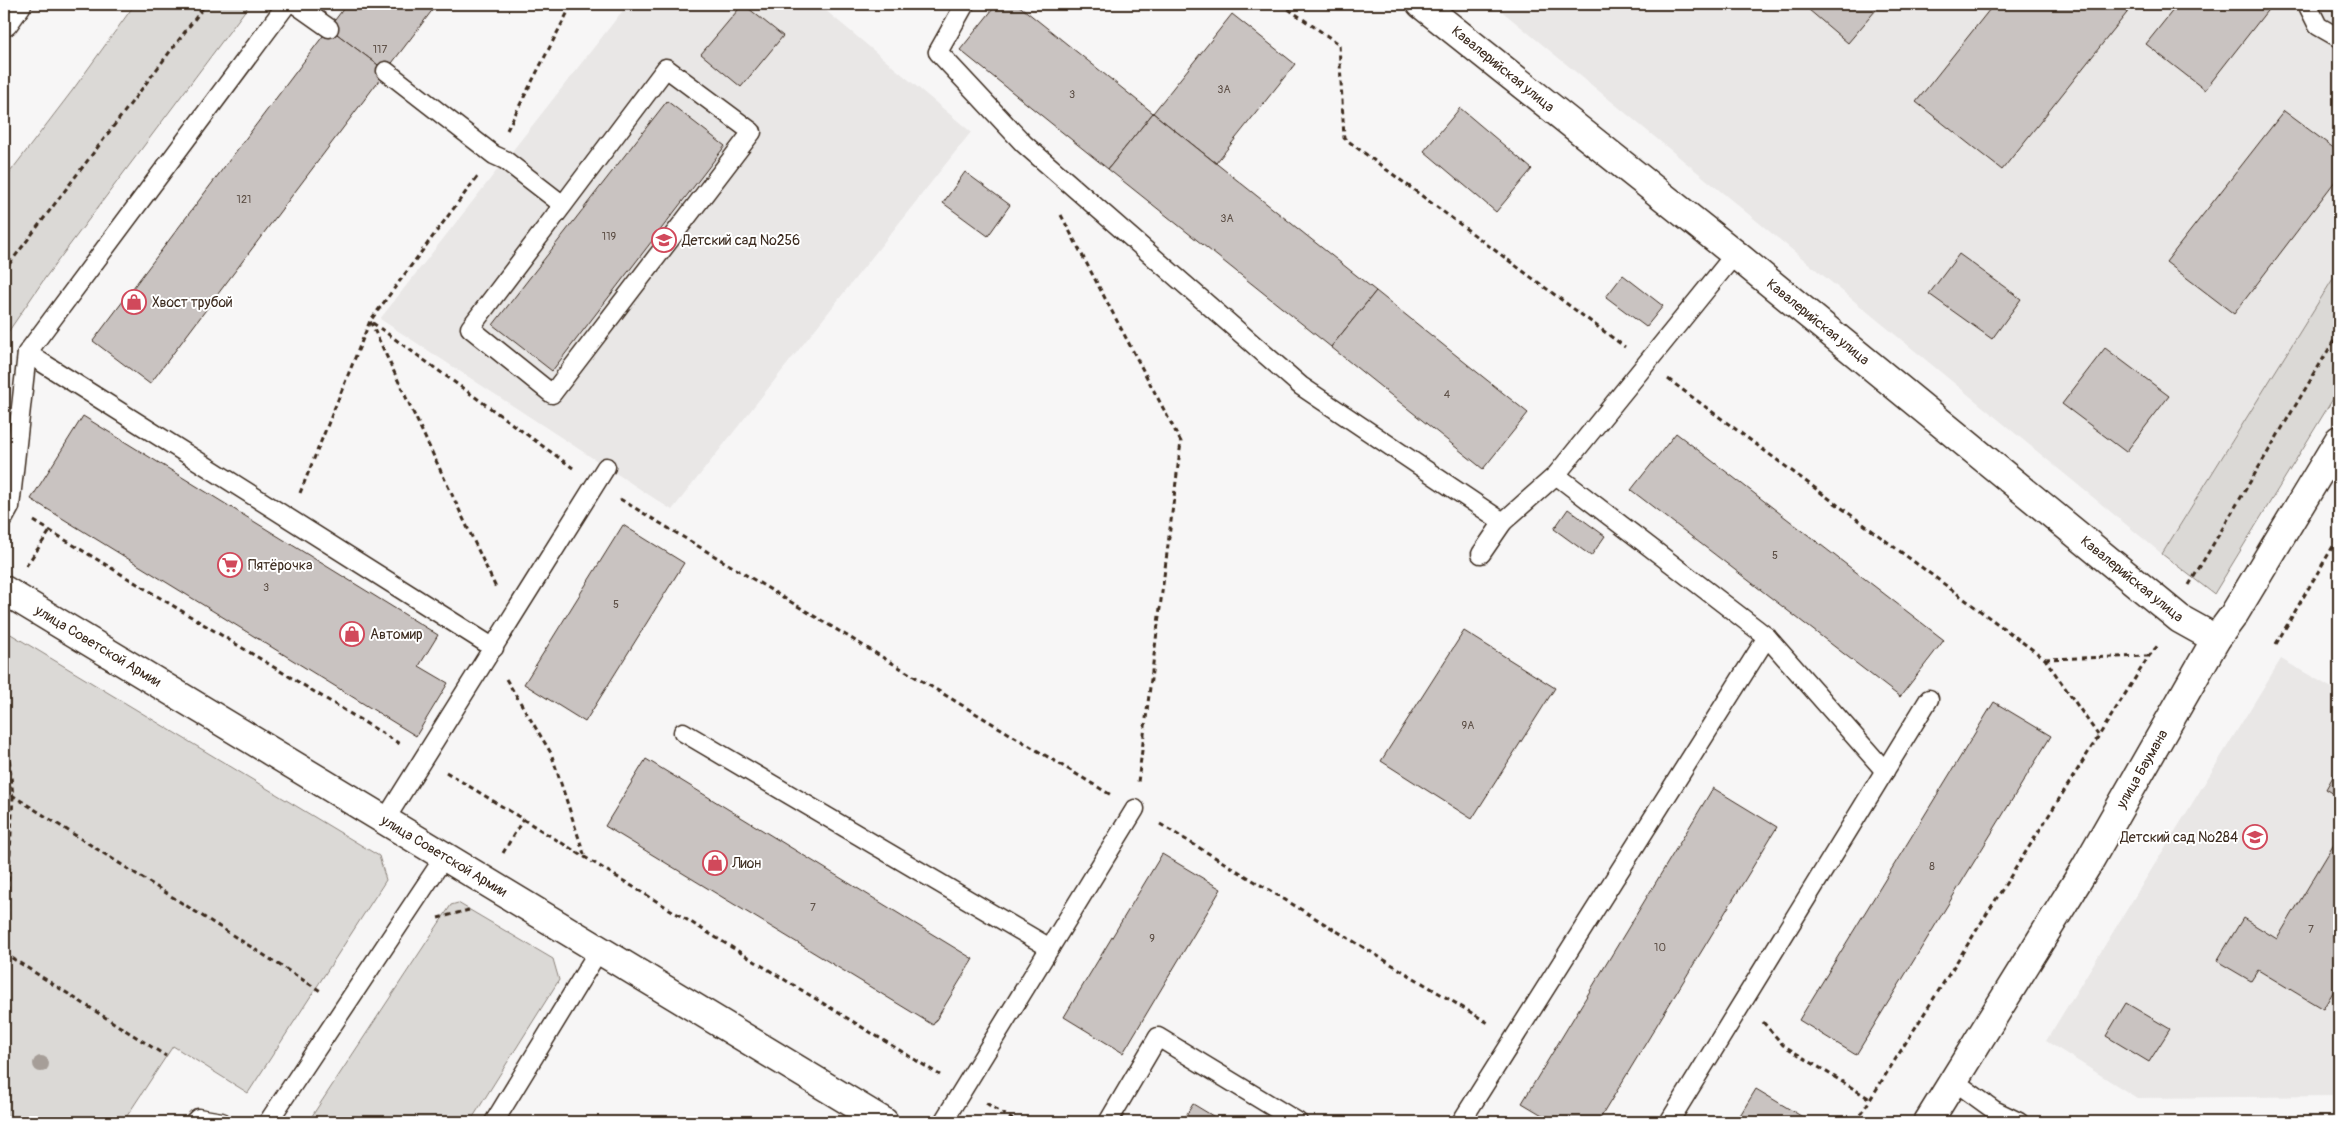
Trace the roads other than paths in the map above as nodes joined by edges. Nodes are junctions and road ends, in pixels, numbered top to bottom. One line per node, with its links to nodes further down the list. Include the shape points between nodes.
1 (17, 4): 7 (street)
2 (287, 4): 13 (lane)
3 (294, 4): 8 (lane)
4 (965, 4): 18 (lane, via 938,52 1024,144 1301,386)
5 (1422, 4): 12 (street, Кавалерийская улица)
6 (2307, 4): 9 (lane, via 2318,26)
7 (4, 22)
8 (329, 28)
9 (2339, 38)
10 (386, 71): 11 (lane, via 494,156 505,160)
11 (563, 205): 11 (lane, via 666,68 752,132 552,394 470,328)
12 (1735, 254): 16 (lane); 22 (street, Кавалерийская улица, via 2180,619)
13 (27, 353): 17 (lane); 23 (lane)
14 (2339, 440): 22 (street, улица Баумана)
15 (606, 467): 23 (lane)
16 (1556, 475): 18 (lane); 21 (lane)
17 (7, 512)
18 (1503, 522): 19 (lane)
19 (1481, 554)
20 (4, 590): 28 (street, улица Советской Армии)
21 (1767, 637): 26 (lane); 41 (lane)
22 (2216, 639): 32 (street, улица Баумана, via 2086,866)
23 (494, 648): 28 (lane)
24 (1930, 700): 26 (lane)
25 (683, 732): 30 (lane)
26 (1885, 771): 42 (lane)
27 (1135, 809): 30 (lane)
28 (385, 820): 29 (street, улица Советской Армии)
29 (445, 856): 31 (street, улица Советской Армии); 35 (lane)
30 (1050, 948): 38 (lane)
31 (599, 950): 36 (lane); 37 (street, улица Советской Армии)
32 (1954, 1081): 43 (street, улица Баумана); 44 (lane, via 1994,1110)
33 (194, 1122): 34 (lane, via 198,1118)
34 (222, 1122)
35 (268, 1122)
36 (494, 1122)
37 (884, 1122)
38 (943, 1122)
39 (1108, 1122): 40 (lane, via 1158,1037)
40 (1298, 1122)
41 (1461, 1122)
42 (1669, 1122)
43 (1928, 1122)
44 (2019, 1122)

